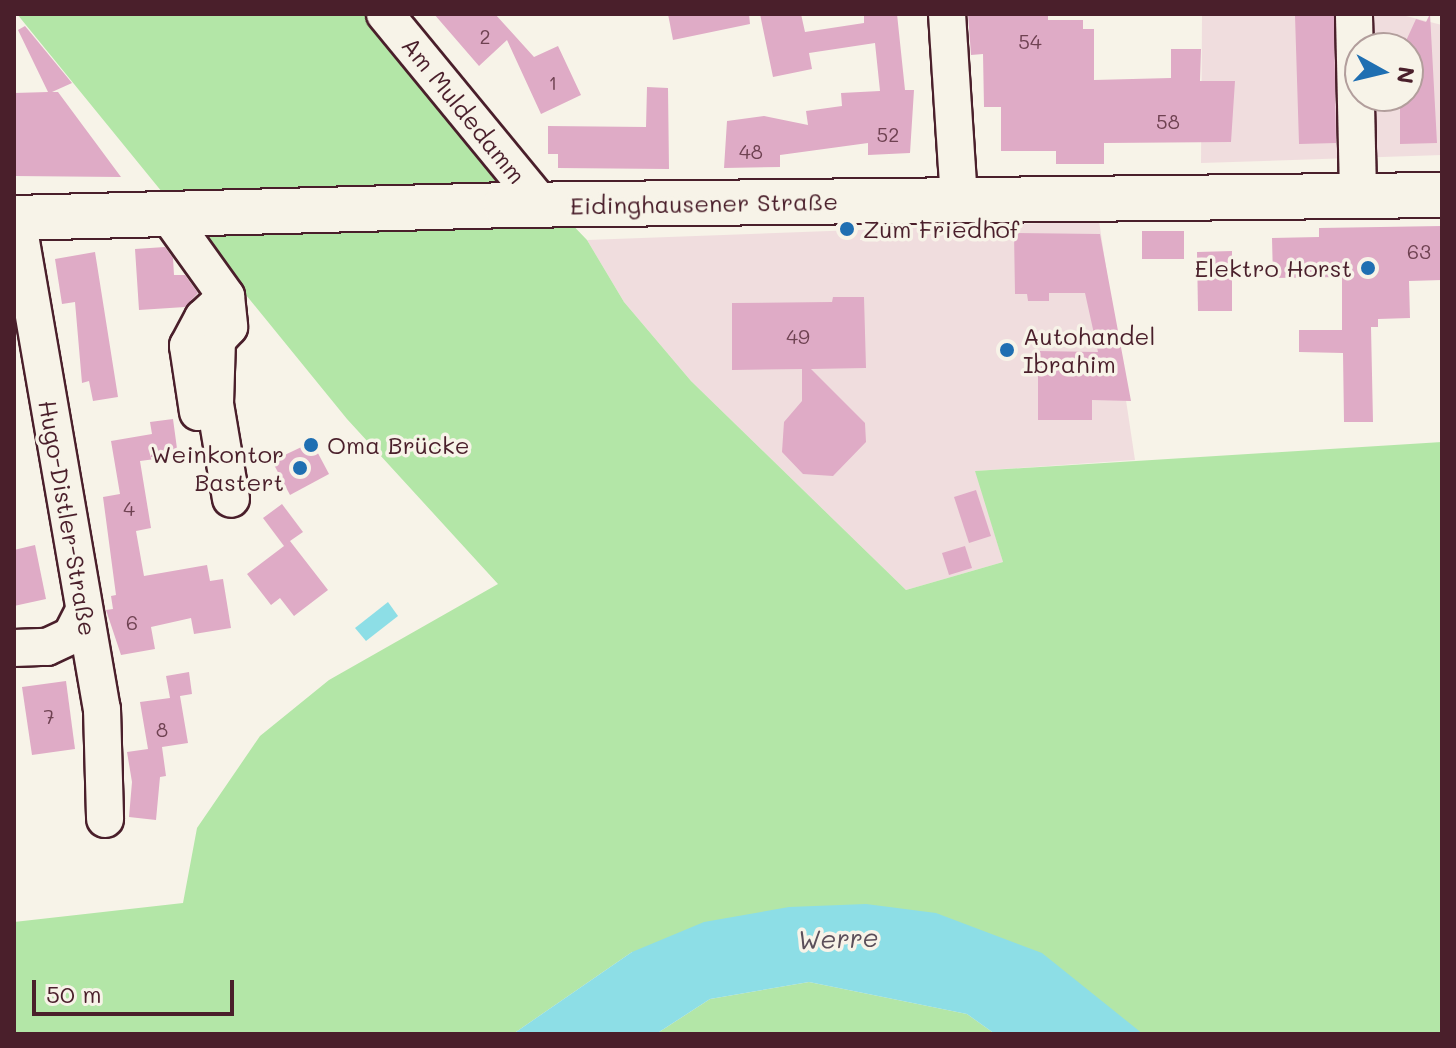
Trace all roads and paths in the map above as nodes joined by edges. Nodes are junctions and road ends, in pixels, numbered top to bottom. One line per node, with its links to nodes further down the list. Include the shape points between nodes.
1 (385, 14): 7 (street, Am Muldedamm)
2 (947, 14): 6 (street)
3 (1354, 16): 4 (street)
4 (1358, 195): 5 (main road, Eidinghausener Straße); 6 (main road, Eidinghausener Straße)
5 (1442, 195)
6 (959, 201): 7 (main road, Eidinghausener Straße)
7 (524, 205): 8 (main road, Eidinghausener Straße)
8 (187, 215): 9 (main road, Eidinghausener Straße); 10 (street)
9 (16, 218): 13 (street, Hugo-Distler-Straße)
10 (226, 296): 11 (street, via 203,318 188,346); 12 (street, via 229,327 217,340 215,404)
11 (203, 439)
12 (231, 499)
13 (83, 612): 14 (street, via 71,636 47,647); 15 (street, Hugo-Distler-Straße, via 102,709)
14 (14, 648)
15 (105, 819)

